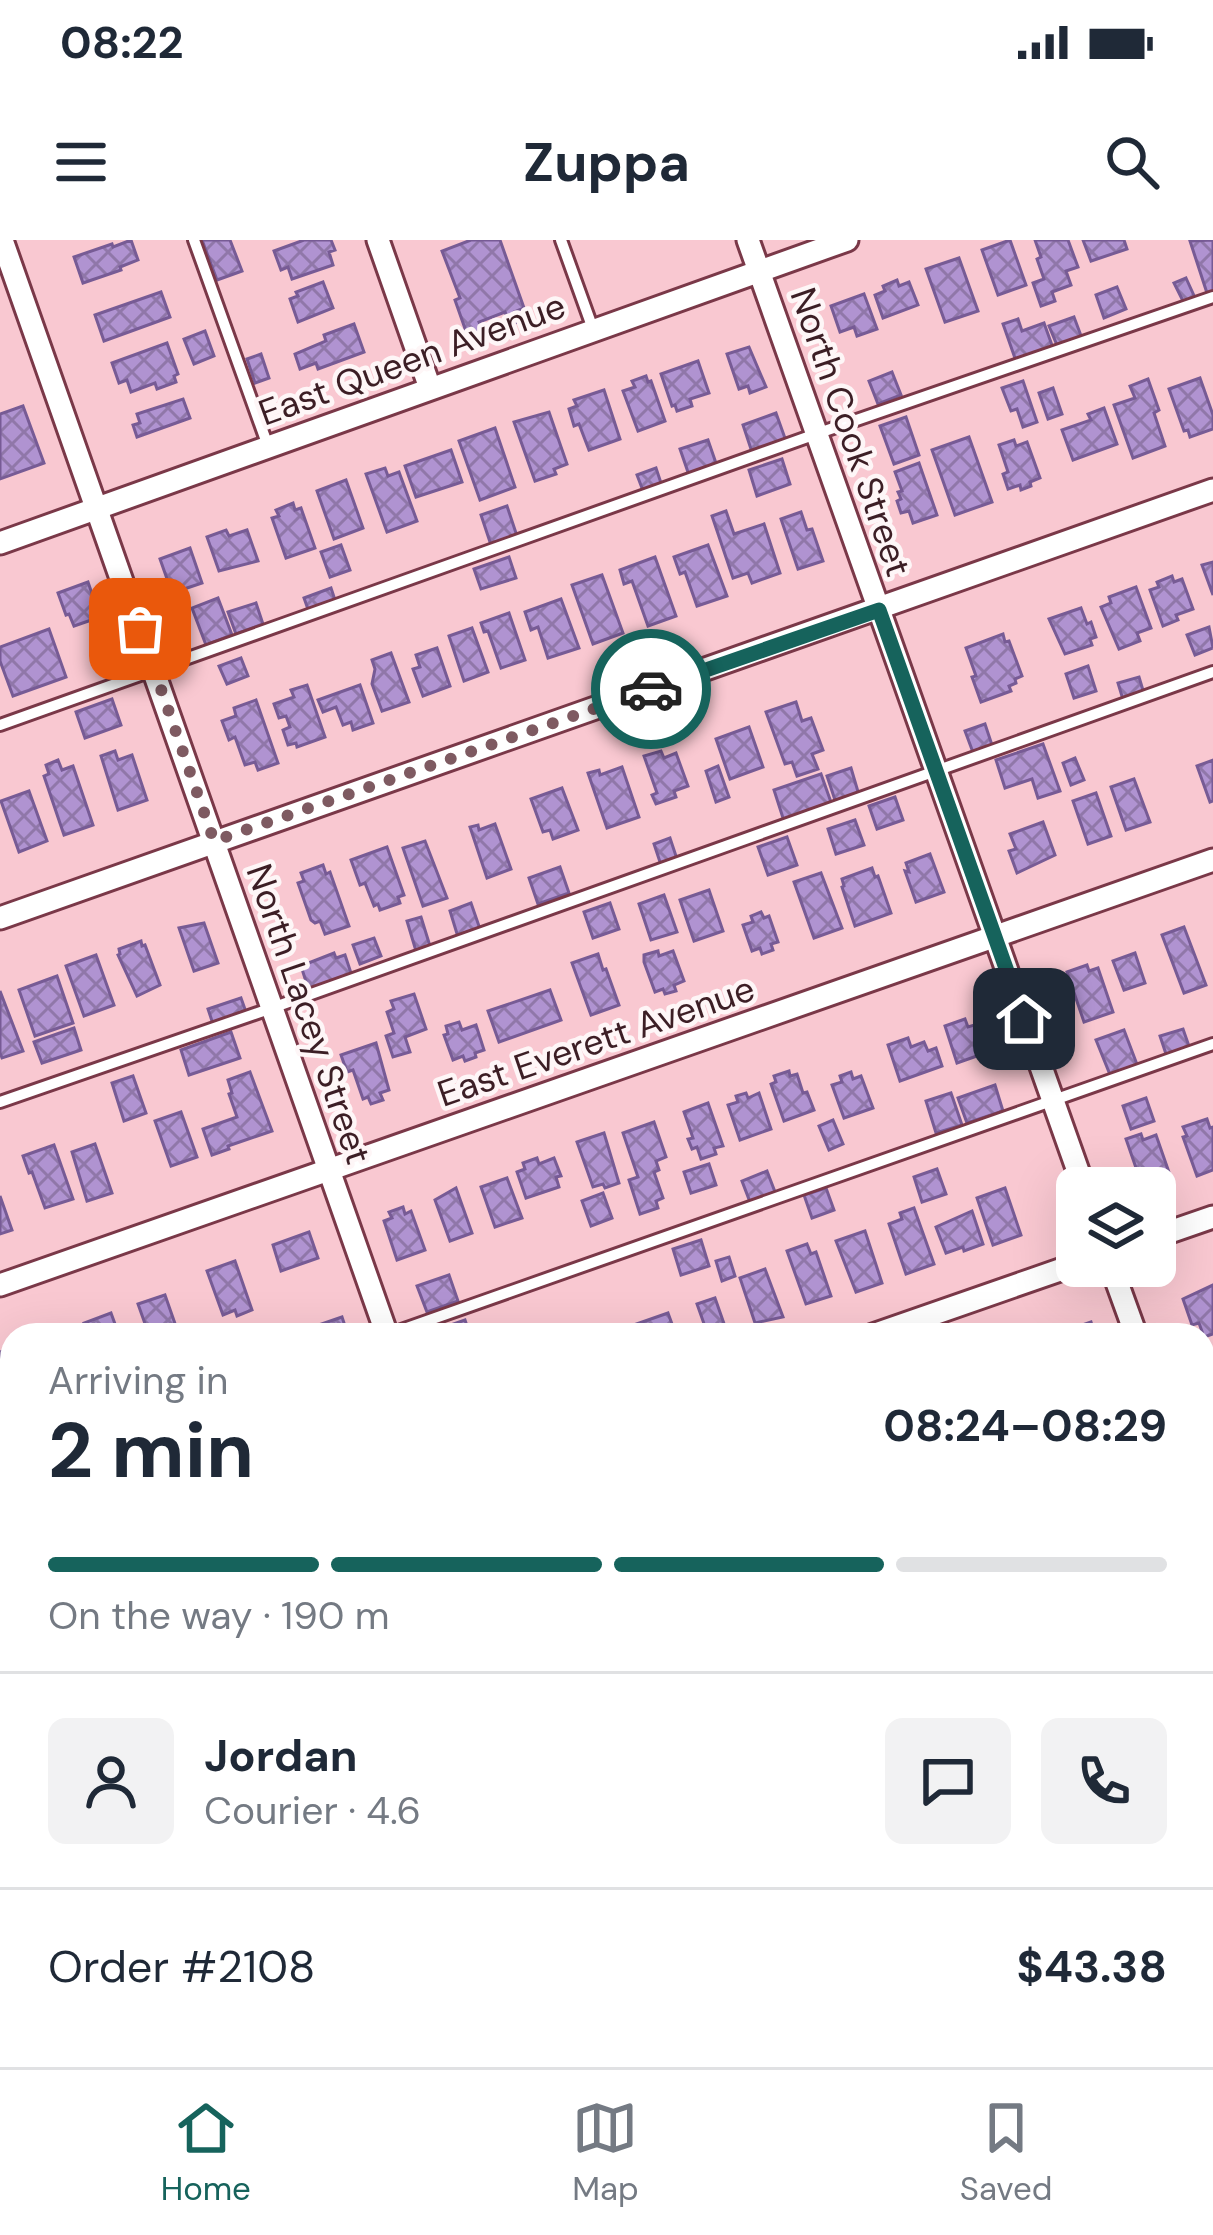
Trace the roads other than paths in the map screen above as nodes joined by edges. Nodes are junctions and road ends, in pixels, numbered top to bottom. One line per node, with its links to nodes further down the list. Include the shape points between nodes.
1 (2, 240): 14 (street, North Lacey Street)
2 (194, 240): 12 (lane)
3 (378, 240): 10 (street)
4 (561, 240): 9 (lane)
5 (748, 240): 7 (street, North Cook Street)
6 (847, 240): 7 (street, East Queen Avenue)
7 (758, 270): 9 (street, East Queen Avenue); 11 (street, North Cook Street)
8 (1213, 297): 11 (lane)
9 (593, 329): 10 (street, East Queen Avenue)
10 (430, 388): 12 (street, East Queen Avenue)
11 (817, 434): 16 (street, North Cook Street); 17 (lane)
12 (268, 446): 14 (street, East Queen Avenue)
13 (1213, 490): 16 (street)
14 (98, 508): 15 (street, East Queen Avenue); 17 (street, North Lacey Street)
15 (0, 542)
16 (879, 610): 20 (street, North Cook Street); 21 (street)
17 (154, 669): 19 (lane); 21 (street, North Lacey Street)
18 (1213, 672): 20 (lane)
19 (0, 725)
20 (936, 770): 24 (street, North Cook Street); 25 (lane)
21 (214, 841): 23 (street); 25 (street, North Lacey Street)
22 (1213, 860): 24 (street, East Everett Avenue)
23 (0, 918)
24 (996, 937): 27 (street, North Cook Street); 30 (street, East Everett Avenue)
25 (272, 1008): 28 (lane); 30 (street, North Lacey Street)
26 (1213, 1044): 27 (lane)
27 (1053, 1101): 29 (street, North Cook Street); 37 (lane)
28 (0, 1102)
29 (1077, 1167)
30 (328, 1170): 34 (street, East Everett Avenue); 36 (street, North Lacey Street)
31 (1213, 1217): 32 (street)
32 (1176, 1230)
33 (1056, 1271): 38 (street)
34 (0, 1285)
35 (1119, 1287): 39 (street)
36 (383, 1323)
37 (421, 1323)
38 (908, 1323)
39 (1132, 1323)

